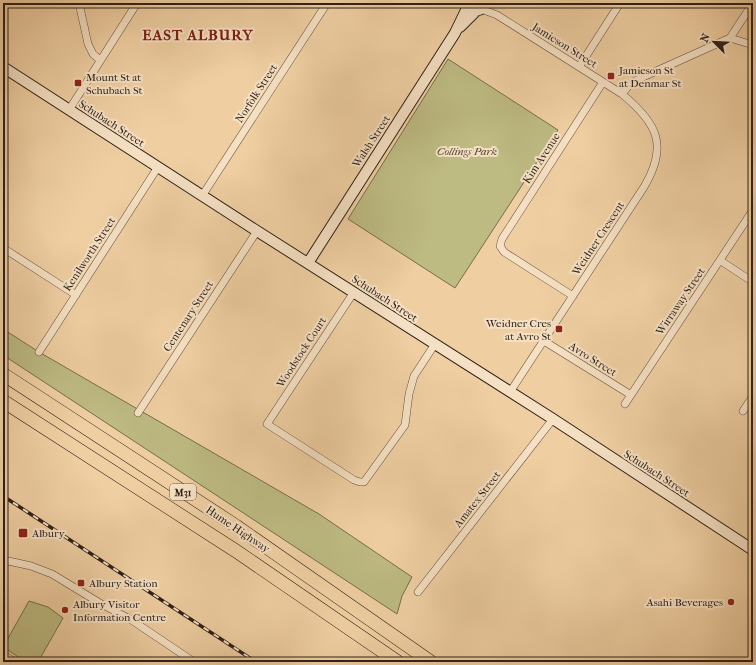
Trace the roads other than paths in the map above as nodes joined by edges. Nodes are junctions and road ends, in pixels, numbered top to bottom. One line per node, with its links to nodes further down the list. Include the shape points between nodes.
1 (79, 3): 9 (street, via 88,44 92,54)
2 (137, 3): 9 (street)
3 (327, 3): 16 (street, Norfolk Street)
4 (620, 3): 11 (street)
5 (753, 3): 7 (street)
6 (478, 6): 11 (street, Jamieson Street, via 497,15); 21 (street, Walsh Street, via 455,33)
7 (730, 38): 8 (street); 13 (street, via 643,77 632,83)
8 (753, 45)
9 (100, 60): 14 (street)
10 (3, 67): 14 (street, Schubach Street)
11 (579, 67): 12 (street, Jamieson Street)
12 (603, 82): 13 (street, Jamieson Street); 25 (street, Kim Avenue, via 502,239 500,246 504,252)
13 (622, 94): 25 (street, Weidner Crescent, via 649,120 657,140 656,162 644,187)
14 (69, 110): 15 (street, Schubach Street)
15 (158, 167): 16 (street, Schubach Street); 24 (street, Kenilworth Street)
16 (202, 196): 18 (street, Schubach Street)
17 (753, 210): 20 (street, Wirraway Street)
18 (257, 231): 21 (street, Schubach Street); 36 (street, Centenary Street)
19 (3, 248): 24 (street)
20 (721, 261): 22 (street); 31 (street, Wirraway Street)
21 (308, 263): 23 (street, Schubach Street)
22 (753, 282)
23 (354, 292): 27 (street, Schubach Street); 27 (street, Woodstock Court, via 266,424 351,479 362,485 405,425 410,386)
24 (76, 295): 28 (street, Kenilworth Street)
25 (573, 296): 26 (street, Weidner Crescent)
26 (544, 341): 30 (street, Weidner Crescent); 31 (street, Avro Street)
27 (435, 344): 30 (street, Schubach Street)
28 (39, 352)
29 (3, 374): 42 (highway, Hume Highway / M31, via 236,526)
30 (510, 392): 37 (street, Schubach Street)
31 (631, 395): 34 (street, Wirraway Street)
32 (753, 396): 35 (street)
33 (3, 401): 40 (highway, Hume Highway / M31)
34 (625, 404)
35 (743, 411)
36 (138, 413)
37 (553, 419): 38 (street, Schubach Street); 41 (street, Amatex Street)
38 (753, 550)
39 (3, 560): 45 (street, via 52,574 130,619)
40 (274, 578): 46 (highway); 47 (highway, Hume Highway / M31)
41 (418, 592)
42 (361, 614): 48 (highway, Hume Highway / M31); 49 (highway, via 390,629)
43 (3, 657): 44 (main road)
44 (11, 662)
45 (194, 662)
46 (390, 662)
47 (398, 662)
48 (431, 662)
49 (440, 662)

